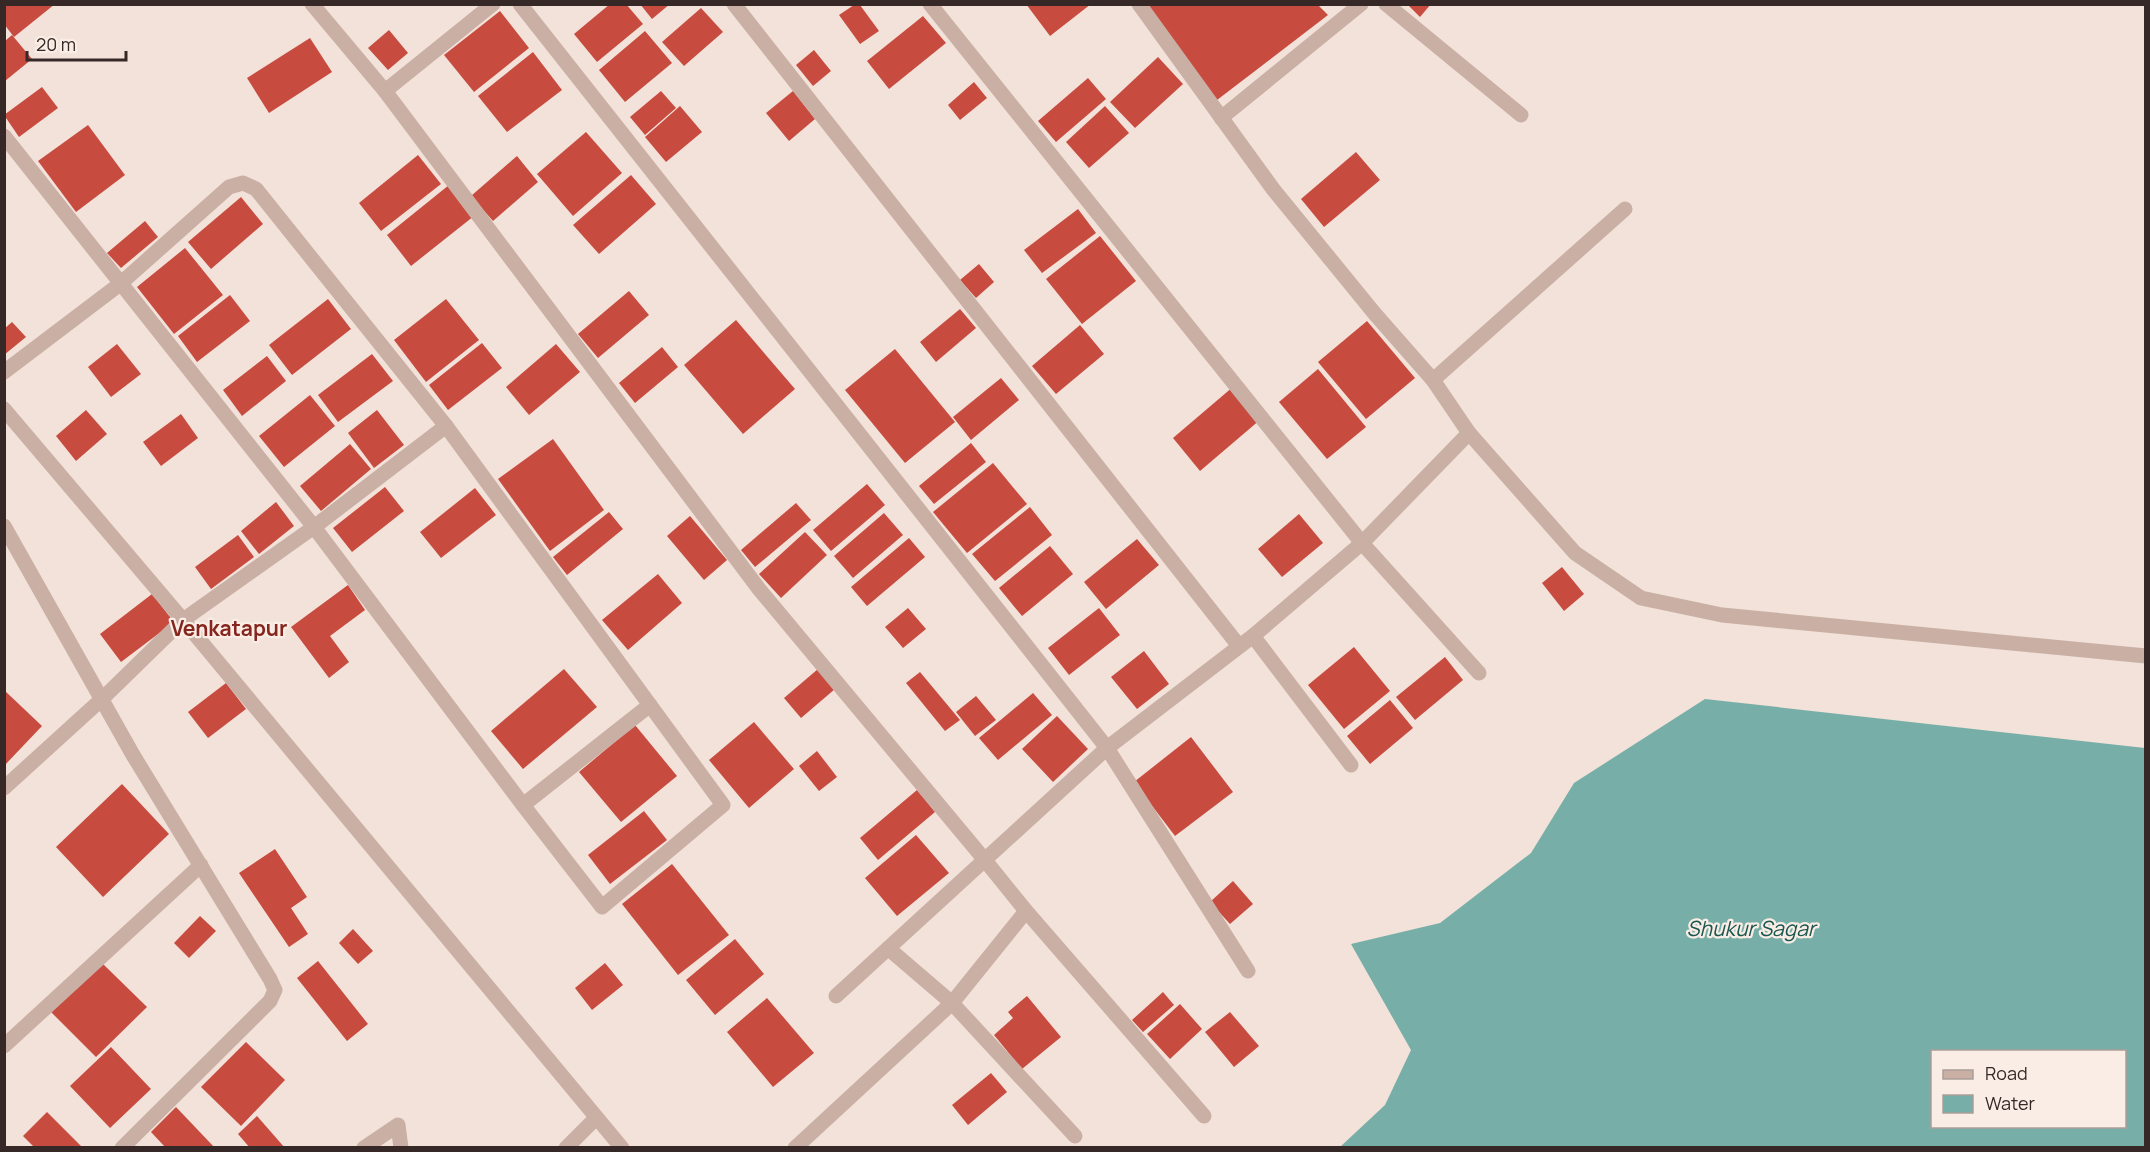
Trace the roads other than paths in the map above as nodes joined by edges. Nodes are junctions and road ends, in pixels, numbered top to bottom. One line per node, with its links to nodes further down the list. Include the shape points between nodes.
1 (312, 4): 9 (street)
2 (493, 4): 9 (street)
3 (520, 4): 30 (street)
4 (734, 4): 25 (street)
5 (930, 4): 22 (street)
6 (1139, 4): 11 (street)
7 (1361, 4): 11 (street)
8 (1386, 4): 10 (street)
9 (385, 91): 34 (street, via 759,589)
10 (1521, 115)
11 (1221, 118): 16 (street, via 1273,189)
12 (4, 136): 14 (street)
13 (1625, 209): 16 (street)
14 (120, 284): 15 (street); 18 (street, via 229,187 243,183 256,189); 21 (street)
15 (4, 372)
16 (1433, 380): 19 (street)
17 (4, 409): 23 (street)
18 (446, 426): 21 (street); 29 (street)
19 (1469, 434): 22 (street); 26 (street, via 1575,553 1641,598 1722,615)
20 (4, 526): 28 (street)
21 (314, 526): 23 (street); 33 (street)
22 (1362, 543): 24 (street); 27 (street)
23 (183, 620): 28 (street); 43 (street)
24 (1253, 636): 25 (street); 31 (street)
25 (1239, 646): 30 (street)
26 (2145, 656)
27 (1479, 673)
28 (103, 698): 32 (street); 35 (street)
29 (650, 705): 33 (street); 33 (street, via 723,805 602,907)
30 (1107, 748): 34 (street); 38 (street)
31 (1351, 765)
32 (4, 788)
33 (522, 805)
34 (984, 859): 36 (street); 37 (street)
35 (201, 865): 41 (street); 45 (street, via 275,990 270,1001)
36 (1026, 911): 40 (street); 42 (street)
37 (889, 949): 39 (street); 40 (street)
38 (1248, 971)
39 (836, 996)
40 (952, 1003): 44 (street); 50 (street)
41 (4, 1046)
42 (1204, 1116)
43 (596, 1118): 48 (street); 49 (street)
44 (1074, 1136)
45 (123, 1148)
46 (364, 1148): 47 (street, via 398,1125)
47 (401, 1148)
48 (566, 1148)
49 (622, 1148)
50 (795, 1148)

